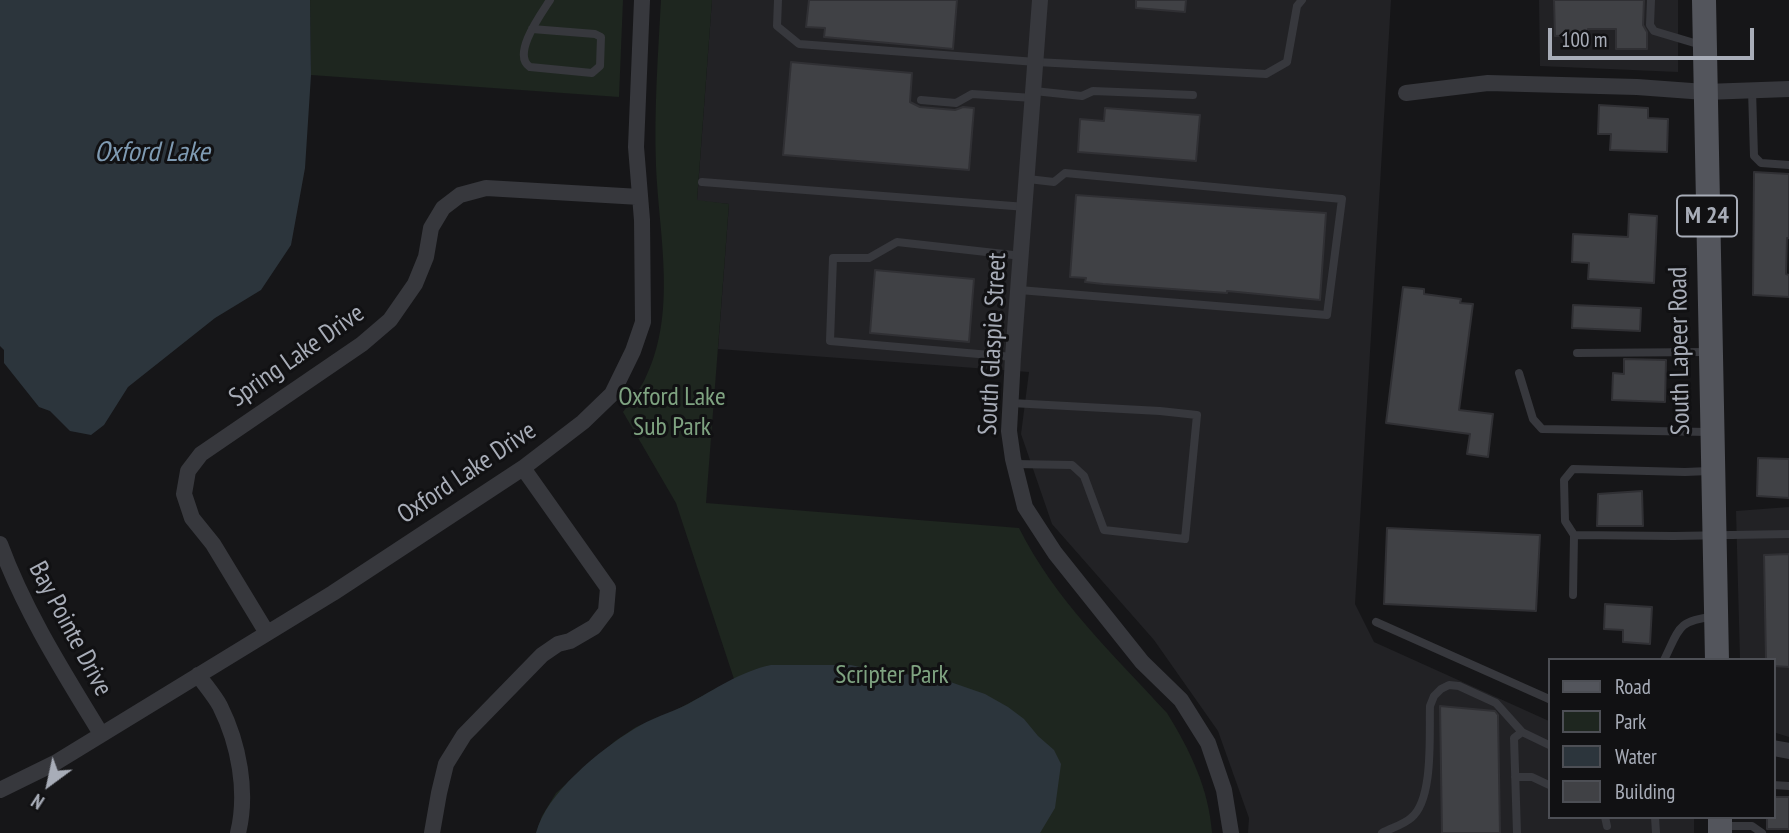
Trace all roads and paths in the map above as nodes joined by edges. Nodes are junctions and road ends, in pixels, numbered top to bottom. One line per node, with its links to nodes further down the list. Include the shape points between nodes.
1 (550, 0): 8 (lane)
2 (642, 0): 21 (street, Oxford Lake Drive, via 636,147)
3 (778, 0): 10 (lane, via 777,26 799,44)
4 (1040, 0): 10 (street, South Glaspie Street)
5 (1302, 0): 10 (lane, via 1287,62 1266,74)
6 (1651, 0): 9 (lane, via 1654,31)
7 (1704, 0): 9 (main road, South Lapeer Road / M 24)
8 (531, 29): 8 (lane, via 601,37 600,66 592,73 530,67 523,57)
9 (1704, 46): 13 (main road, South Lapeer Road / M 24)
10 (1036, 62): 15 (street, South Glaspie Street)
11 (1789, 89): 12 (street)
12 (1752, 90): 13 (street); 18 (lane, via 1754,156 1761,163)
13 (1705, 92): 14 (street, via 1488,83); 25 (main road, South Lapeer Road / M 24)
14 (1406, 93)
15 (1034, 94): 16 (lane); 17 (lane, via 972,94 956,103); 19 (street, South Glaspie Street)
16 (1193, 95)
17 (921, 100)
18 (1789, 165)
19 (1028, 179): 22 (street, South Glaspie Street); 24 (lane, via 1054,182 1065,173 1342,199 1327,315)
20 (702, 183): 22 (lane)
21 (640, 197): 32 (street, Oxford Lake Drive, via 643,322 633,351 612,394); 42 (street, Spring Lake Drive, via 486,187 460,195 443,208 431,228 415,284 390,320 201,454 188,471 184,494 192,518)
22 (1026, 207): 23 (street, South Glaspie Street)
23 (1022, 256): 24 (street, South Glaspie Street); 27 (lane, via 897,242 869,257 833,258 831,341)
24 (1019, 290): 27 (street, South Glaspie Street)
25 (1710, 352): 26 (lane); 30 (main road, South Lapeer Road / M 24)
26 (1577, 353)
27 (1013, 357): 29 (street, South Glaspie Street)
28 (1519, 373): 30 (lane, via 1534,419 1542,429)
29 (1011, 403): 31 (street, South Glaspie Street); 31 (lane, via 1197,415 1185,539 1104,530 1083,476 1072,464)
30 (1711, 432): 33 (main road, South Lapeer Road / M 24)
31 (1014, 464): 57 (street, South Glaspie Street, via 1025,507 1055,553 1142,662 1181,699 1208,743 1224,790)
32 (523, 468): 42 (street, Oxford Lake Drive); 56 (street, via 608,588 606,611 594,627 542,655 464,735 446,764)
33 (1712, 470): 35 (lane, via 1573,469 1564,480 1564,493 1565,520); 36 (main road, South Lapeer Road / M 24)
34 (1789, 534): 36 (lane)
35 (1574, 535): 36 (lane); 39 (lane)
36 (1714, 535): 40 (main road, South Lapeer Road / M 24)
37 (0, 544): 38 (street, Bay Pointe Drive)
38 (5, 572): 48 (street, Bay Pointe Drive)
39 (1573, 595)
40 (1716, 617): 43 (lane, via 1691,619 1680,628); 44 (main road, South Lapeer Road / M 24)
41 (1376, 622): 46 (lane)
42 (267, 633): 45 (street, Oxford Lake Drive)
43 (1665, 658)
44 (1717, 658)
45 (198, 675): 48 (street, Oxford Lake Drive); 55 (street, via 220,705 234,743 242,776)
46 (1548, 699)
47 (1522, 732): 49 (lane); 50 (lane, via 1514,738); 58 (lane, via 1496,704 1459,686 1441,689 1430,706 1426,787 1419,806 1412,817)
48 (101, 734): 52 (street, Oxford Lake Drive)
49 (1548, 745)
50 (1515, 777): 51 (lane, via 1532,777); 59 (lane)
51 (1548, 785)
52 (0, 790)
53 (1753, 822): 54 (lane); 60 (lane)
54 (1720, 825)
55 (237, 833)
56 (432, 833)
57 (1230, 833)
58 (1382, 833)
59 (1517, 833)
60 (1762, 833)

